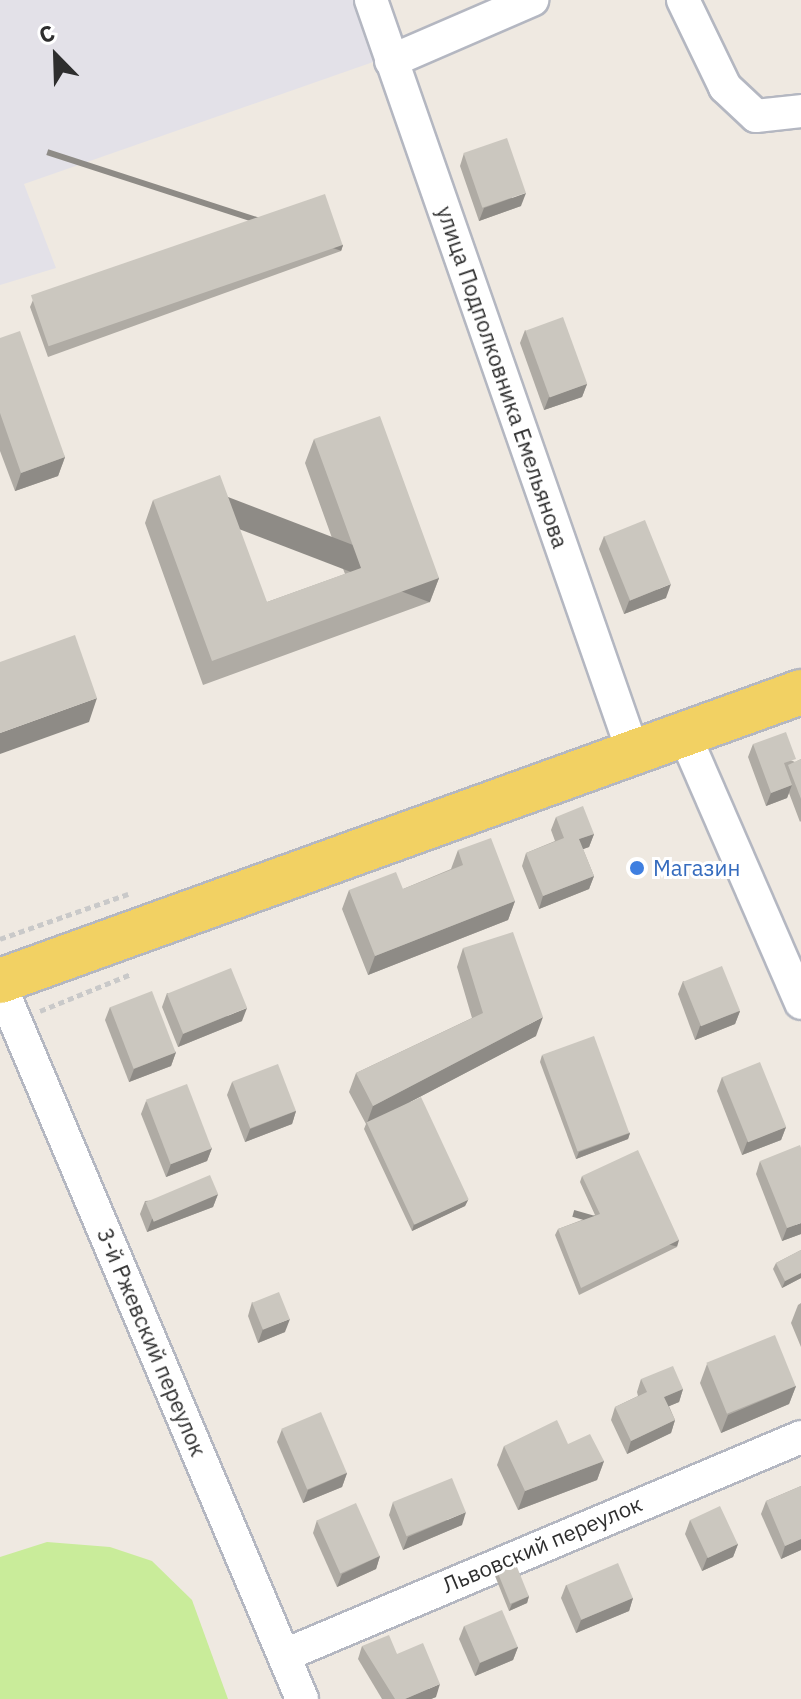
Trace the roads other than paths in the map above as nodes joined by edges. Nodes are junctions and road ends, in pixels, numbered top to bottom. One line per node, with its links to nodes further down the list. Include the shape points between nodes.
1 (371, 0): 4 (street, улица Подполковника Емельянова)
2 (532, 0): 4 (street)
3 (683, 0): 5 (street, via 725,87 756,116)
4 (391, 61): 8 (street, улица Подполковника Емельянова)
5 (801, 111)
6 (801, 692): 7 (main road)
7 (685, 736): 8 (main road); 10 (street)
8 (634, 755): 9 (main road)
9 (0, 983): 12 (street, 3-й Ржевский переулок)
10 (801, 1003)
11 (801, 1437): 12 (street, Львовский переулок)
12 (285, 1655): 13 (street, 3-й Ржевский переулок)
13 (302, 1699)

